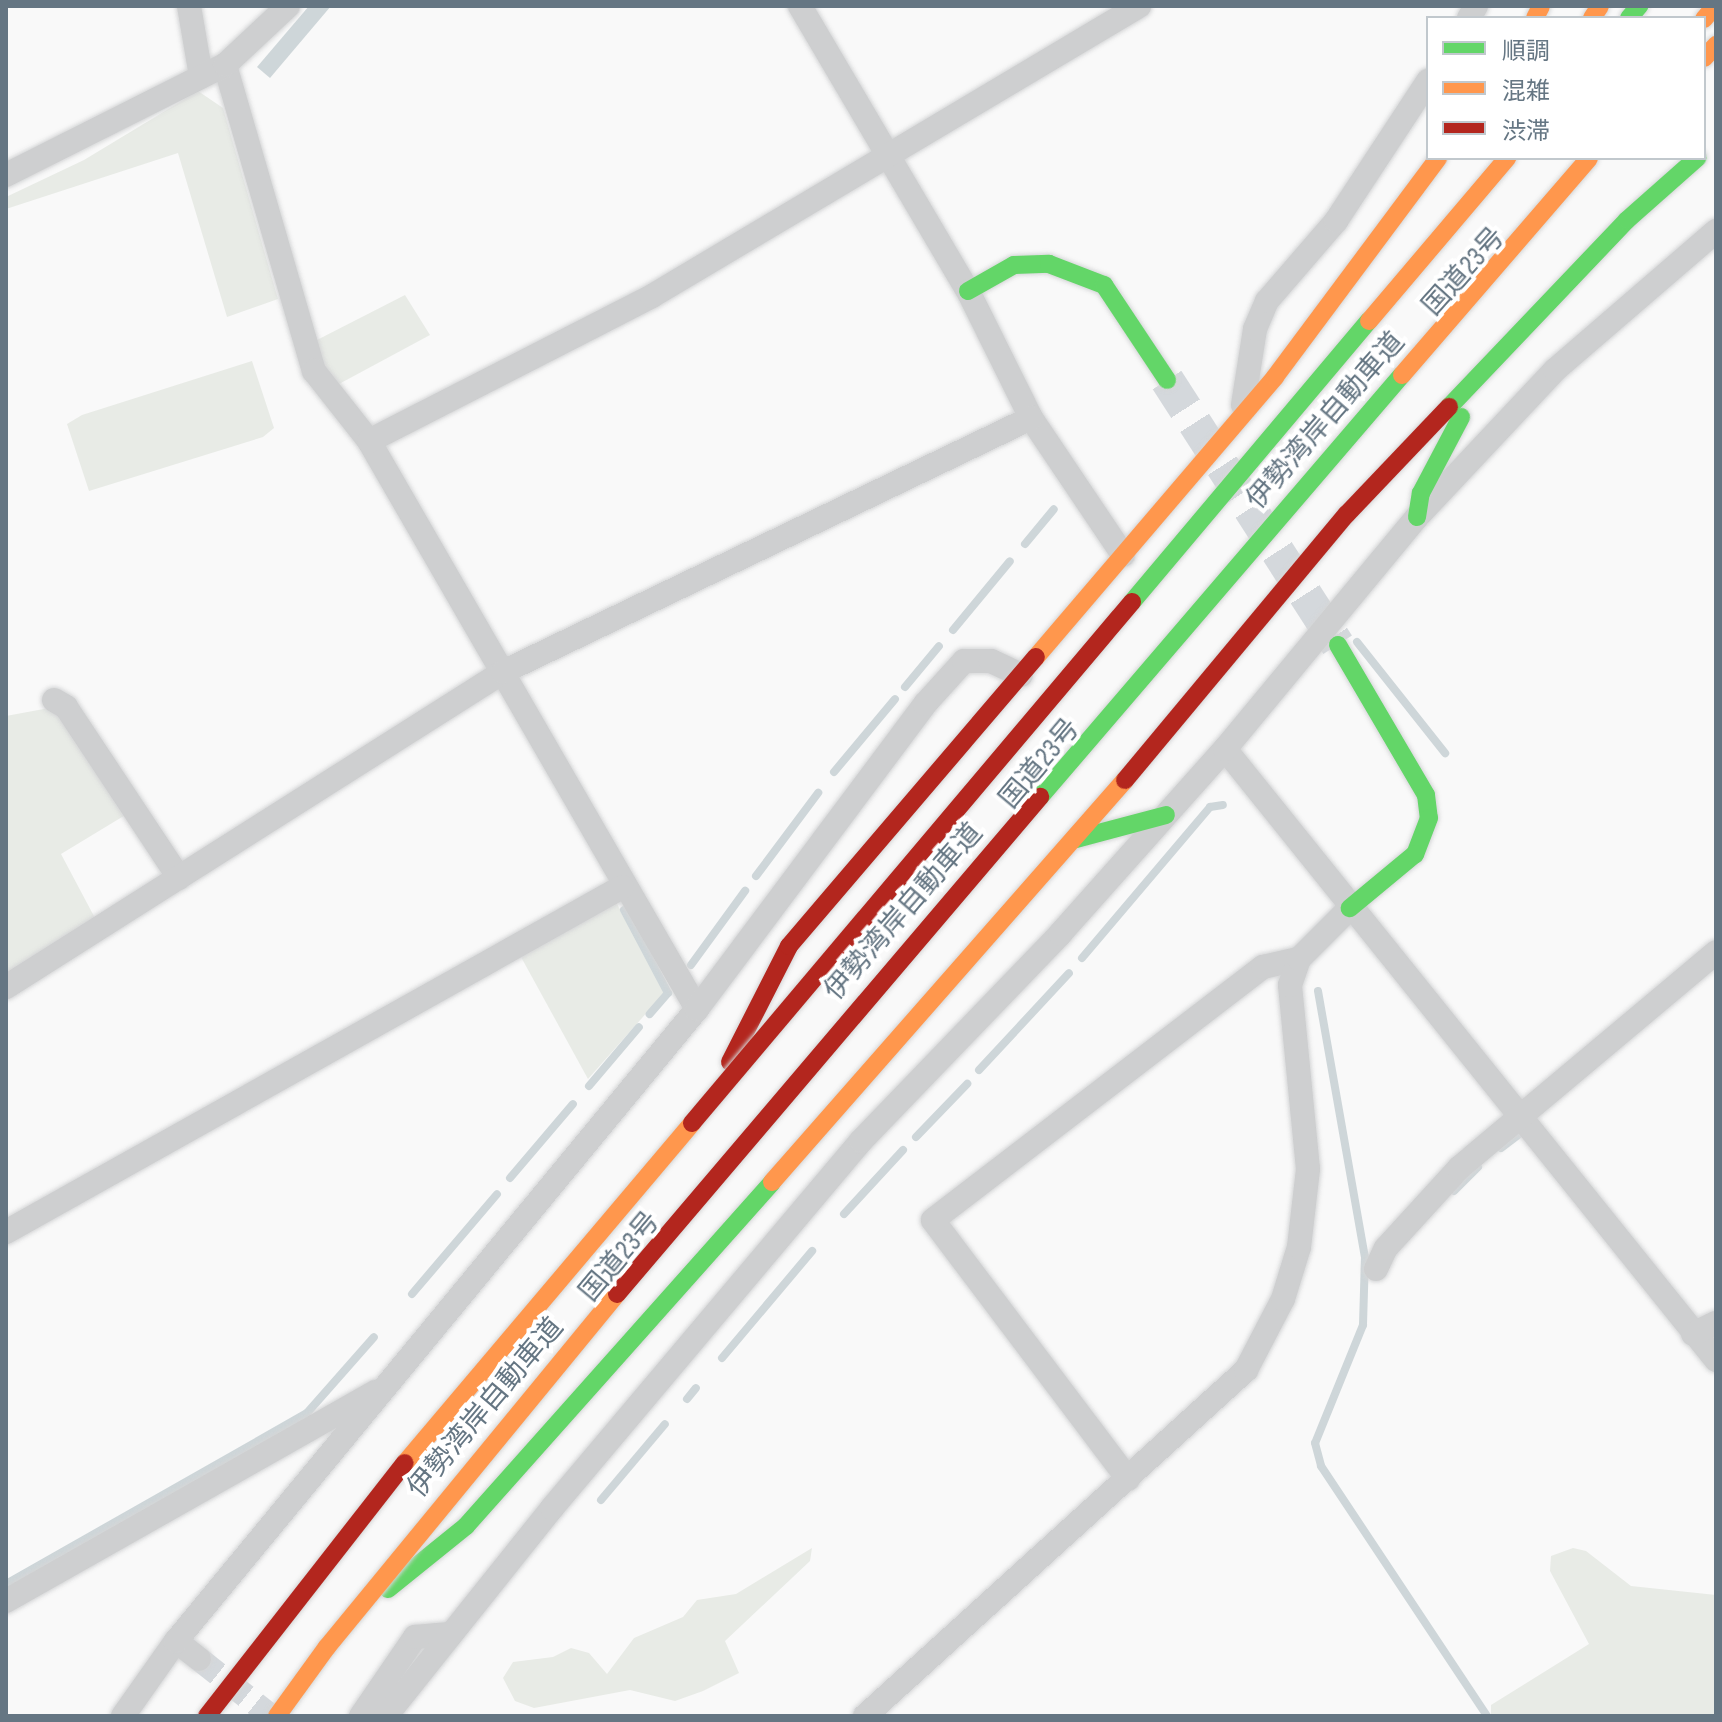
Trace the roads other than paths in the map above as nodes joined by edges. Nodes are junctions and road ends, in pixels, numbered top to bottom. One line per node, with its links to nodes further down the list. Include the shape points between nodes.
1 (189, 6): 6 (street)
2 (288, 6): 5 (street)
3 (800, 6): 8 (street)
4 (1139, 6): 8 (street)
5 (225, 65): 6 (street); 24 (street, via 314,371)
6 (201, 76): 16 (street)
7 (1426, 84): 23 (street, via 1336,221 1267,301 1255,329)
8 (885, 153): 19 (street); 24 (street, via 652,296)
9 (1437, 160): 23 (main road, via 1382,240)
10 (1490, 160): 41 (main road, 国道23号)
11 (1491, 160): 18 (main road, bridge)
12 (1505, 160): 18 (main road, 伊勢湾岸自動車道, bridge)
13 (1587, 160): 58 (main road, 伊勢湾岸自動車道, bridge, via 736,1150 327,1647)
14 (1607, 160): 50 (main road, 国道23号, via 1481,293 901,970)
15 (1695, 160): 20 (main road, via 1627,220)
16 (6, 175)
17 (1716, 231): 25 (street, via 1555,370)
18 (1434, 241): 57 (main road, 伊勢湾岸自動車道, bridge, via 396,1473)
19 (968, 291): 21 (main road, via 1014,265 1049,264 1094,280 1104,285 1132,322); 22 (street)
20 (1509, 341): 25 (main road, via 1442,447 1421,493); 33 (main road, via 1347,514)
21 (1167, 380)
22 (1031, 418): 26 (street); 28 (street)
23 (1240, 419): 26 (main road)
24 (369, 441): 28 (street)
25 (1417, 517): 31 (street)
26 (1123, 555): 29 (main road)
27 (1338, 645): 36 (main road, via 1426,795 1429,818 1415,854)
28 (503, 672): 34 (street); 35 (street)
29 (1021, 675): 40 (street, via 991,661 964,661 925,704); 41 (main road, via 789,946)
30 (54, 700): 34 (street, via 66,707)
31 (1225, 749): 32 (street); 36 (street)
32 (1166, 815): 33 (main road); 52 (street, via 861,1141)
33 (1076, 839): 50 (main road, via 466,1526)
34 (179, 878): 39 (street)
35 (622, 887): 40 (street); 43 (street)
36 (1350, 908): 38 (street); 42 (street)
37 (1716, 952): 42 (street)
38 (1299, 959): 49 (street, via 1290,985 1308,1169 1299,1247 1283,1299 1246,1370); 49 (street, via 1263,967 933,1220)
39 (6, 987)
40 (697, 1009): 48 (street)
41 (730, 1062): 56 (main road, 国道23号, via 374,1482)
42 (1517, 1116): 44 (street, via 1459,1168 1386,1248); 46 (street)
43 (6, 1232)
44 (1376, 1269)
45 (1716, 1323): 46 (street)
46 (1693, 1334): 47 (street)
47 (1716, 1360)
48 (389, 1384): 51 (street); 53 (street)
49 (1128, 1479): 62 (street)
50 (375, 1599): 59 (main road, 国道23号)
51 (6, 1601)
52 (449, 1634): 60 (street, via 415,1637); 61 (street)
53 (176, 1641): 54 (street); 55 (street)
54 (199, 1659)
55 (123, 1716)
56 (195, 1716)
57 (207, 1716)
58 (277, 1716)
59 (286, 1716)
60 (361, 1716)
61 (386, 1716)
62 (865, 1716)

